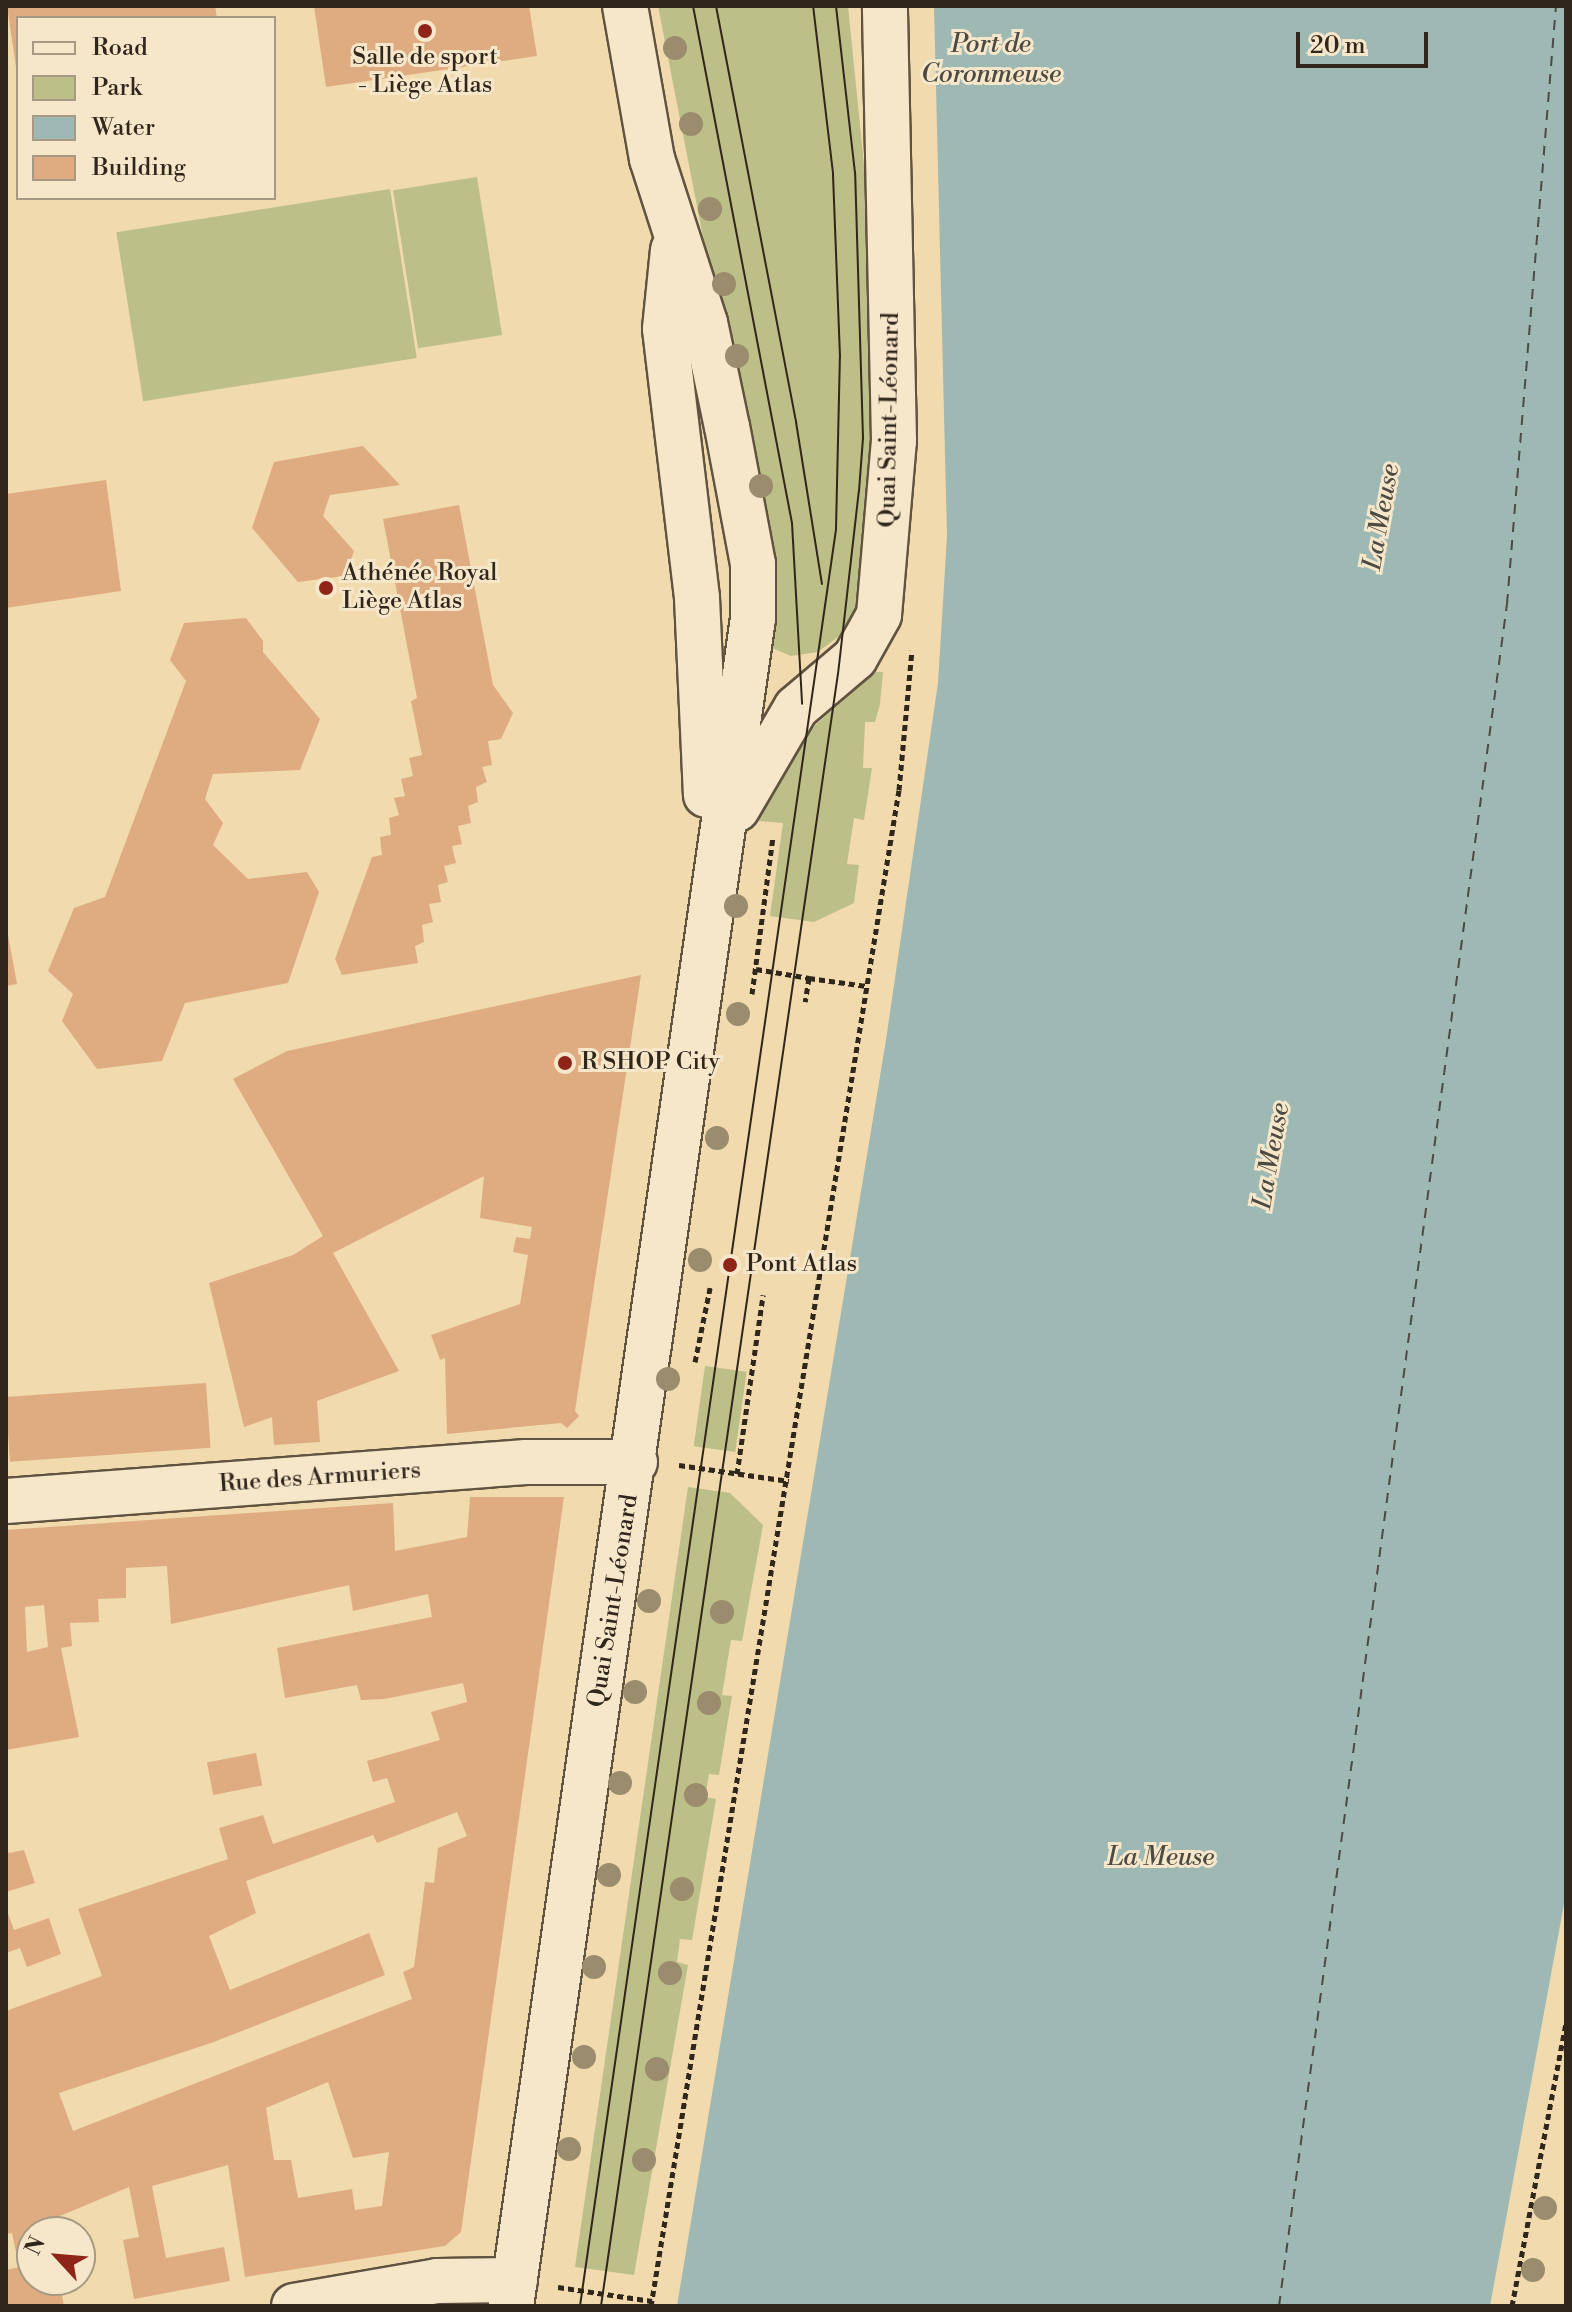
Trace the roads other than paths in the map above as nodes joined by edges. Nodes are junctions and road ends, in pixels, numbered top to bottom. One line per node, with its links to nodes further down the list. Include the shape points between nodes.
1 (625, 6): 3 (main road, Quai Saint-Léonard, via 652,159)
2 (885, 6): 6 (main road, Quai Saint-Léonard, via 894,427 889,539 879,615 855,658)
3 (675, 231): 4 (main road, Quai Saint-Léonard, via 665,329); 5 (main road, Quai Saint-Léonard, via 705,323 745,514 754,591)
4 (688, 507): 5 (main road, via 716,573 724,632); 8 (main road, Quai Saint-Léonard, via 707,744 703,859)
5 (746, 661): 6 (main road, via 777,674); 7 (main road, Quai Saint-Léonard)
6 (830, 681): 7 (main road, Quai Saint-Léonard, via 796,708)
7 (725, 828): 8 (main road, Quai Saint-Léonard)
8 (715, 895): 9 (main road, Quai Saint-Léonard)
9 (635, 1462): 10 (main road, Rue des Armuriers, via 526,1462); 11 (main road, Quai Saint-Léonard)
10 (6, 1501)
11 (528, 2291): 12 (main road, via 437,2281)
12 (294, 2306)

